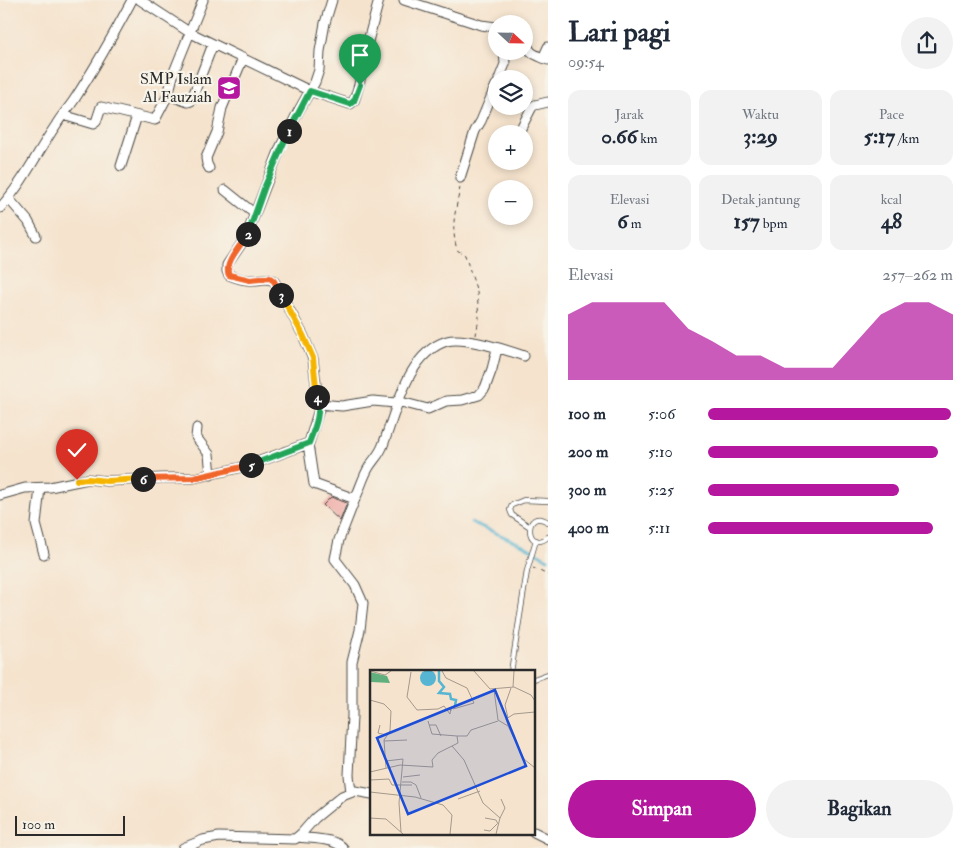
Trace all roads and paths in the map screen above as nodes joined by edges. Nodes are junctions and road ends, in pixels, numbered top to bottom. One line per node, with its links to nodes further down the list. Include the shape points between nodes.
1 (132, 0): 18 (street)
2 (140, 0): 8 (street)
3 (203, 0): 8 (street)
4 (332, 0): 14 (street, via 324,23 319,70)
5 (379, 0): 14 (street, via 353,103)
6 (404, 0): 7 (street)
7 (488, 25)
8 (189, 32): 9 (street); 15 (street)
9 (213, 44): 12 (street); 15 (street, via 191,101)
10 (548, 47): 13 (street)
11 (533, 54): 13 (street)
12 (242, 58): 14 (street); 22 (street, via 206,158)
13 (545, 59)
14 (310, 91): 27 (street, via 281,146)
15 (168, 95): 19 (street, via 155,120)
16 (548, 102): 20 (street, via 532,107)
17 (488, 104): 23 (street, via 475,131)
18 (63, 115): 19 (street, via 93,124 102,107); 25 (street)
19 (137, 116): 21 (street)
20 (523, 125)
21 (121, 166)
22 (209, 168)
23 (460, 178): 29 (path, via 453,231 457,250 465,255 477,292 479,318)
24 (225, 190): 27 (street)
25 (9, 199): 26 (street); 28 (street)
26 (0, 208)
27 (255, 214): 33 (street, via 226,271 239,279 270,278 274,281 313,358)
28 (36, 236)
29 (474, 343): 30 (street); 32 (street, via 453,340 436,346 409,377)
30 (497, 349): 31 (street); 32 (street, via 485,388 479,395 446,401 428,409)
31 (524, 356)
32 (397, 402): 33 (street, via 361,402 342,406); 39 (street, via 384,444)
33 (319, 404): 35 (street, via 318,418)
34 (197, 428): 36 (street, via 196,436 209,454)
35 (308, 444): 36 (street, via 247,466); 39 (street, via 314,484)
36 (211, 474): 37 (street, via 183,479 88,479)
37 (40, 488): 38 (street, via 25,488); 45 (street, via 36,524)
38 (0, 495)
39 (355, 499): 51 (street, via 338,540 335,559 355,585 363,603 352,662)
40 (548, 501): 42 (lane, via 524,500 512,505 512,515)
41 (548, 522): 42 (lane, via 538,519)
42 (530, 527): 44 (lane, via 529,532)
43 (548, 537): 44 (lane)
44 (536, 542): 46 (lane)
45 (44, 554)
46 (529, 566): 47 (path); 48 (lane)
47 (548, 575)
48 (511, 670)
49 (548, 674): 50 (lane)
50 (536, 678)
51 (351, 792): 52 (street); 54 (street, via 320,812)
52 (370, 794)
53 (536, 833): 55 (street)
54 (298, 837): 56 (street, via 291,840 219,838); 57 (street, via 340,844)
55 (548, 840): 58 (street)
56 (183, 848)
57 (343, 848)
58 (544, 848)

